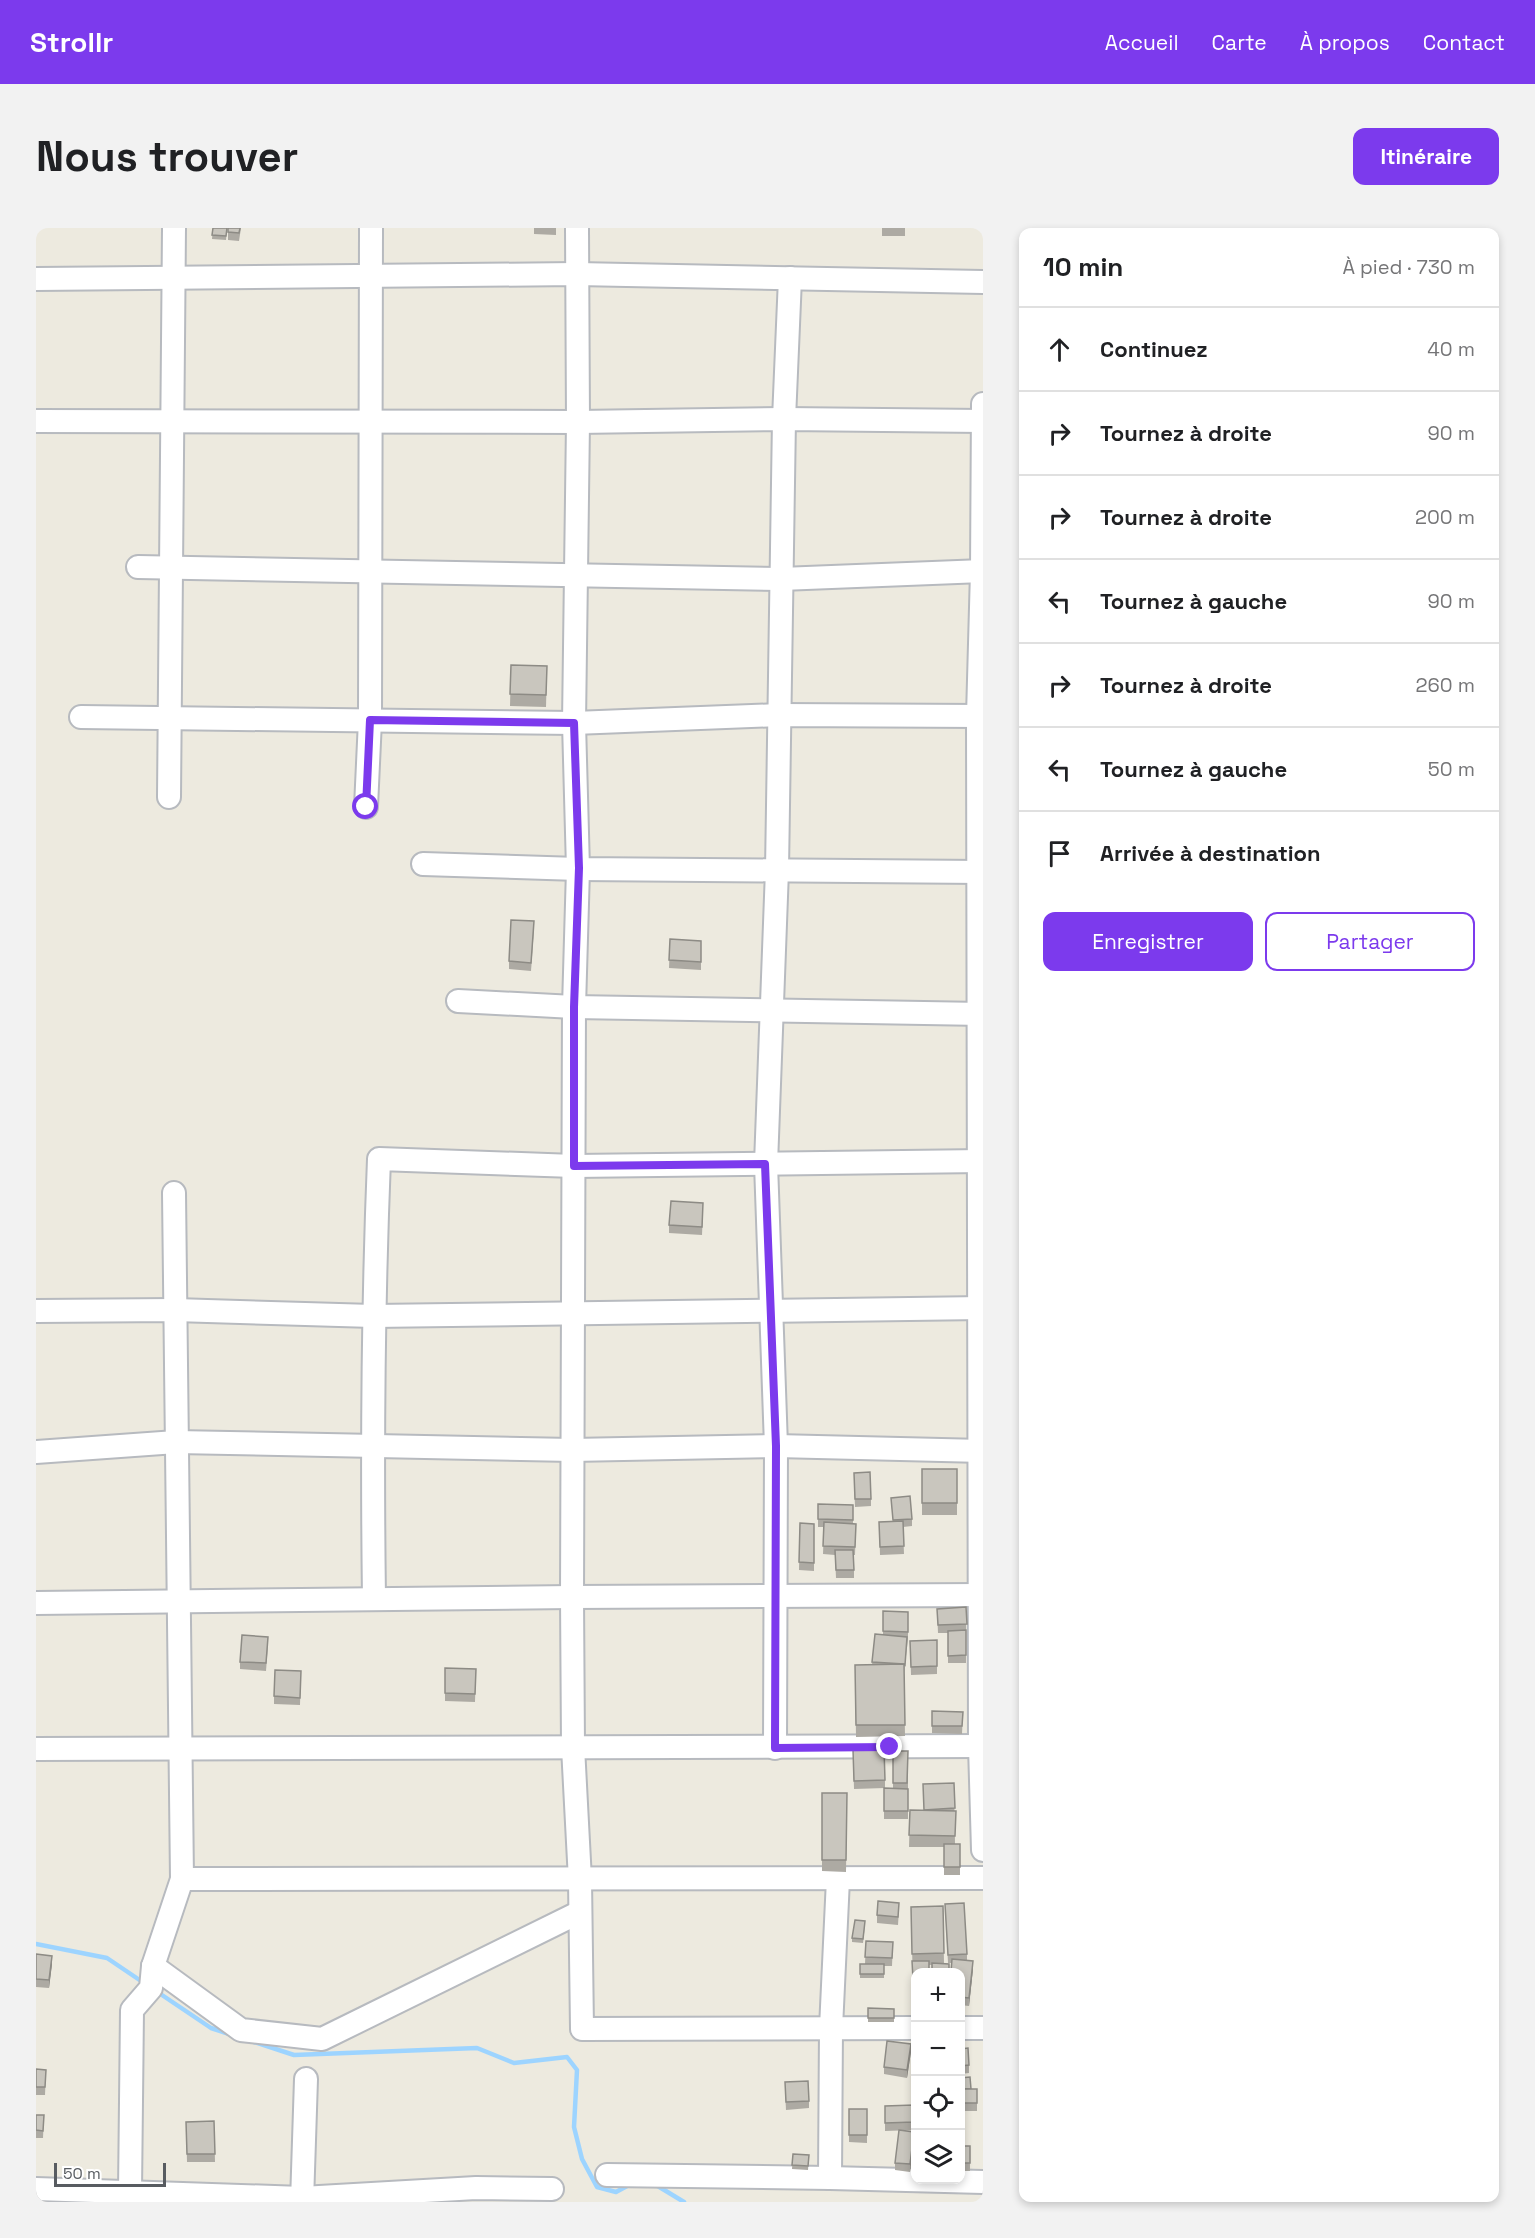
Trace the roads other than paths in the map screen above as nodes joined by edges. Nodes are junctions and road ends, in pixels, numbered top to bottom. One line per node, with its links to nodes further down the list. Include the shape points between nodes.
1 (174, 228): 6 (street)
2 (371, 228): 4 (street)
3 (577, 228): 5 (street)
4 (371, 274): 5 (street); 6 (street); 15 (street)
5 (577, 274): 7 (street); 16 (street)
6 (174, 277): 8 (street); 14 (street)
7 (790, 278): 9 (street); 11 (street)
8 (36, 279)
9 (983, 282)
10 (983, 404): 13 (street)
11 (784, 419): 13 (street); 16 (street); 22 (street)
12 (36, 421): 14 (street)
13 (983, 421): 19 (street)
14 (172, 422): 15 (street); 18 (street)
15 (371, 422): 16 (street); 20 (street)
16 (578, 422): 21 (street)
17 (138, 567): 18 (street)
18 (171, 567): 20 (street); 26 (street)
19 (983, 571): 22 (street); 24 (street)
20 (371, 572): 21 (street); 27 (street)
21 (576, 576): 22 (street); 28 (street)
22 (781, 579): 23 (street)
23 (779, 715): 24 (street); 28 (street); 33 (street)
24 (981, 716): 34 (street)
25 (81, 717): 26 (street)
26 (170, 718): 27 (street); 29 (street)
27 (370, 720): 28 (street); 30 (street)
28 (574, 723): 32 (street)
29 (170, 797)
30 (366, 807)
31 (423, 864): 32 (street)
32 (579, 868): 33 (street); 36 (street)
33 (777, 870): 34 (street); 37 (street)
34 (981, 872): 38 (street)
35 (458, 1001): 36 (street)
36 (574, 1007): 37 (street); 41 (street)
37 (772, 1012): 38 (street); 40 (street)
38 (982, 1014): 39 (street)
39 (982, 1161): 40 (street); 43 (street)
40 (765, 1164): 41 (street); 45 (street)
41 (574, 1166): 47 (street); 48 (street, via 379,1159)
42 (174, 1193): 44 (street)
43 (982, 1308): 45 (street); 53 (street)
44 (175, 1310): 46 (street); 48 (street); 49 (street)
45 (772, 1310): 47 (street); 51 (street)
46 (36, 1311)
47 (572, 1314): 48 (street); 52 (street)
48 (373, 1316): 50 (street)
49 (176, 1442): 50 (street); 54 (street); 59 (street)
50 (372, 1446): 52 (street); 58 (street)
51 (776, 1446): 52 (street); 53 (street); 56 (street)
52 (572, 1450): 57 (street)
53 (981, 1450): 55 (street)
54 (36, 1452)
55 (982, 1595): 56 (street); 61 (street)
56 (775, 1596): 57 (street); 63 (street)
57 (572, 1597): 58 (street); 62 (street)
58 (374, 1599): 59 (street)
59 (179, 1602): 60 (street); 65 (street)
60 (36, 1603)
61 (981, 1746): 63 (street); 66 (street)
62 (573, 1747): 63 (street); 65 (street); 70 (street)
63 (775, 1748)
64 (36, 1749): 65 (street)
65 (181, 1749): 68 (street)
66 (983, 1850)
67 (983, 1878): 69 (street)
68 (182, 1879): 70 (street); 72 (street)
69 (838, 1879): 70 (street); 73 (street)
70 (580, 1880): 71 (street)
71 (580, 1912): 72 (street, via 322,2039 241,2030); 73 (street, via 582,2029)
72 (153, 1966): 83 (street, via 151,1988 132,2010)
73 (831, 2028): 74 (street); 79 (street)
74 (911, 2028)
75 (965, 2028): 76 (street)
76 (983, 2028)
77 (306, 2079): 85 (street)
78 (607, 2175): 79 (street)
79 (830, 2178): 80 (street)
80 (983, 2182)
81 (36, 2189): 83 (street)
82 (552, 2189): 84 (street)
83 (130, 2192): 85 (street)
84 (476, 2195): 85 (street)
85 (302, 2200)

